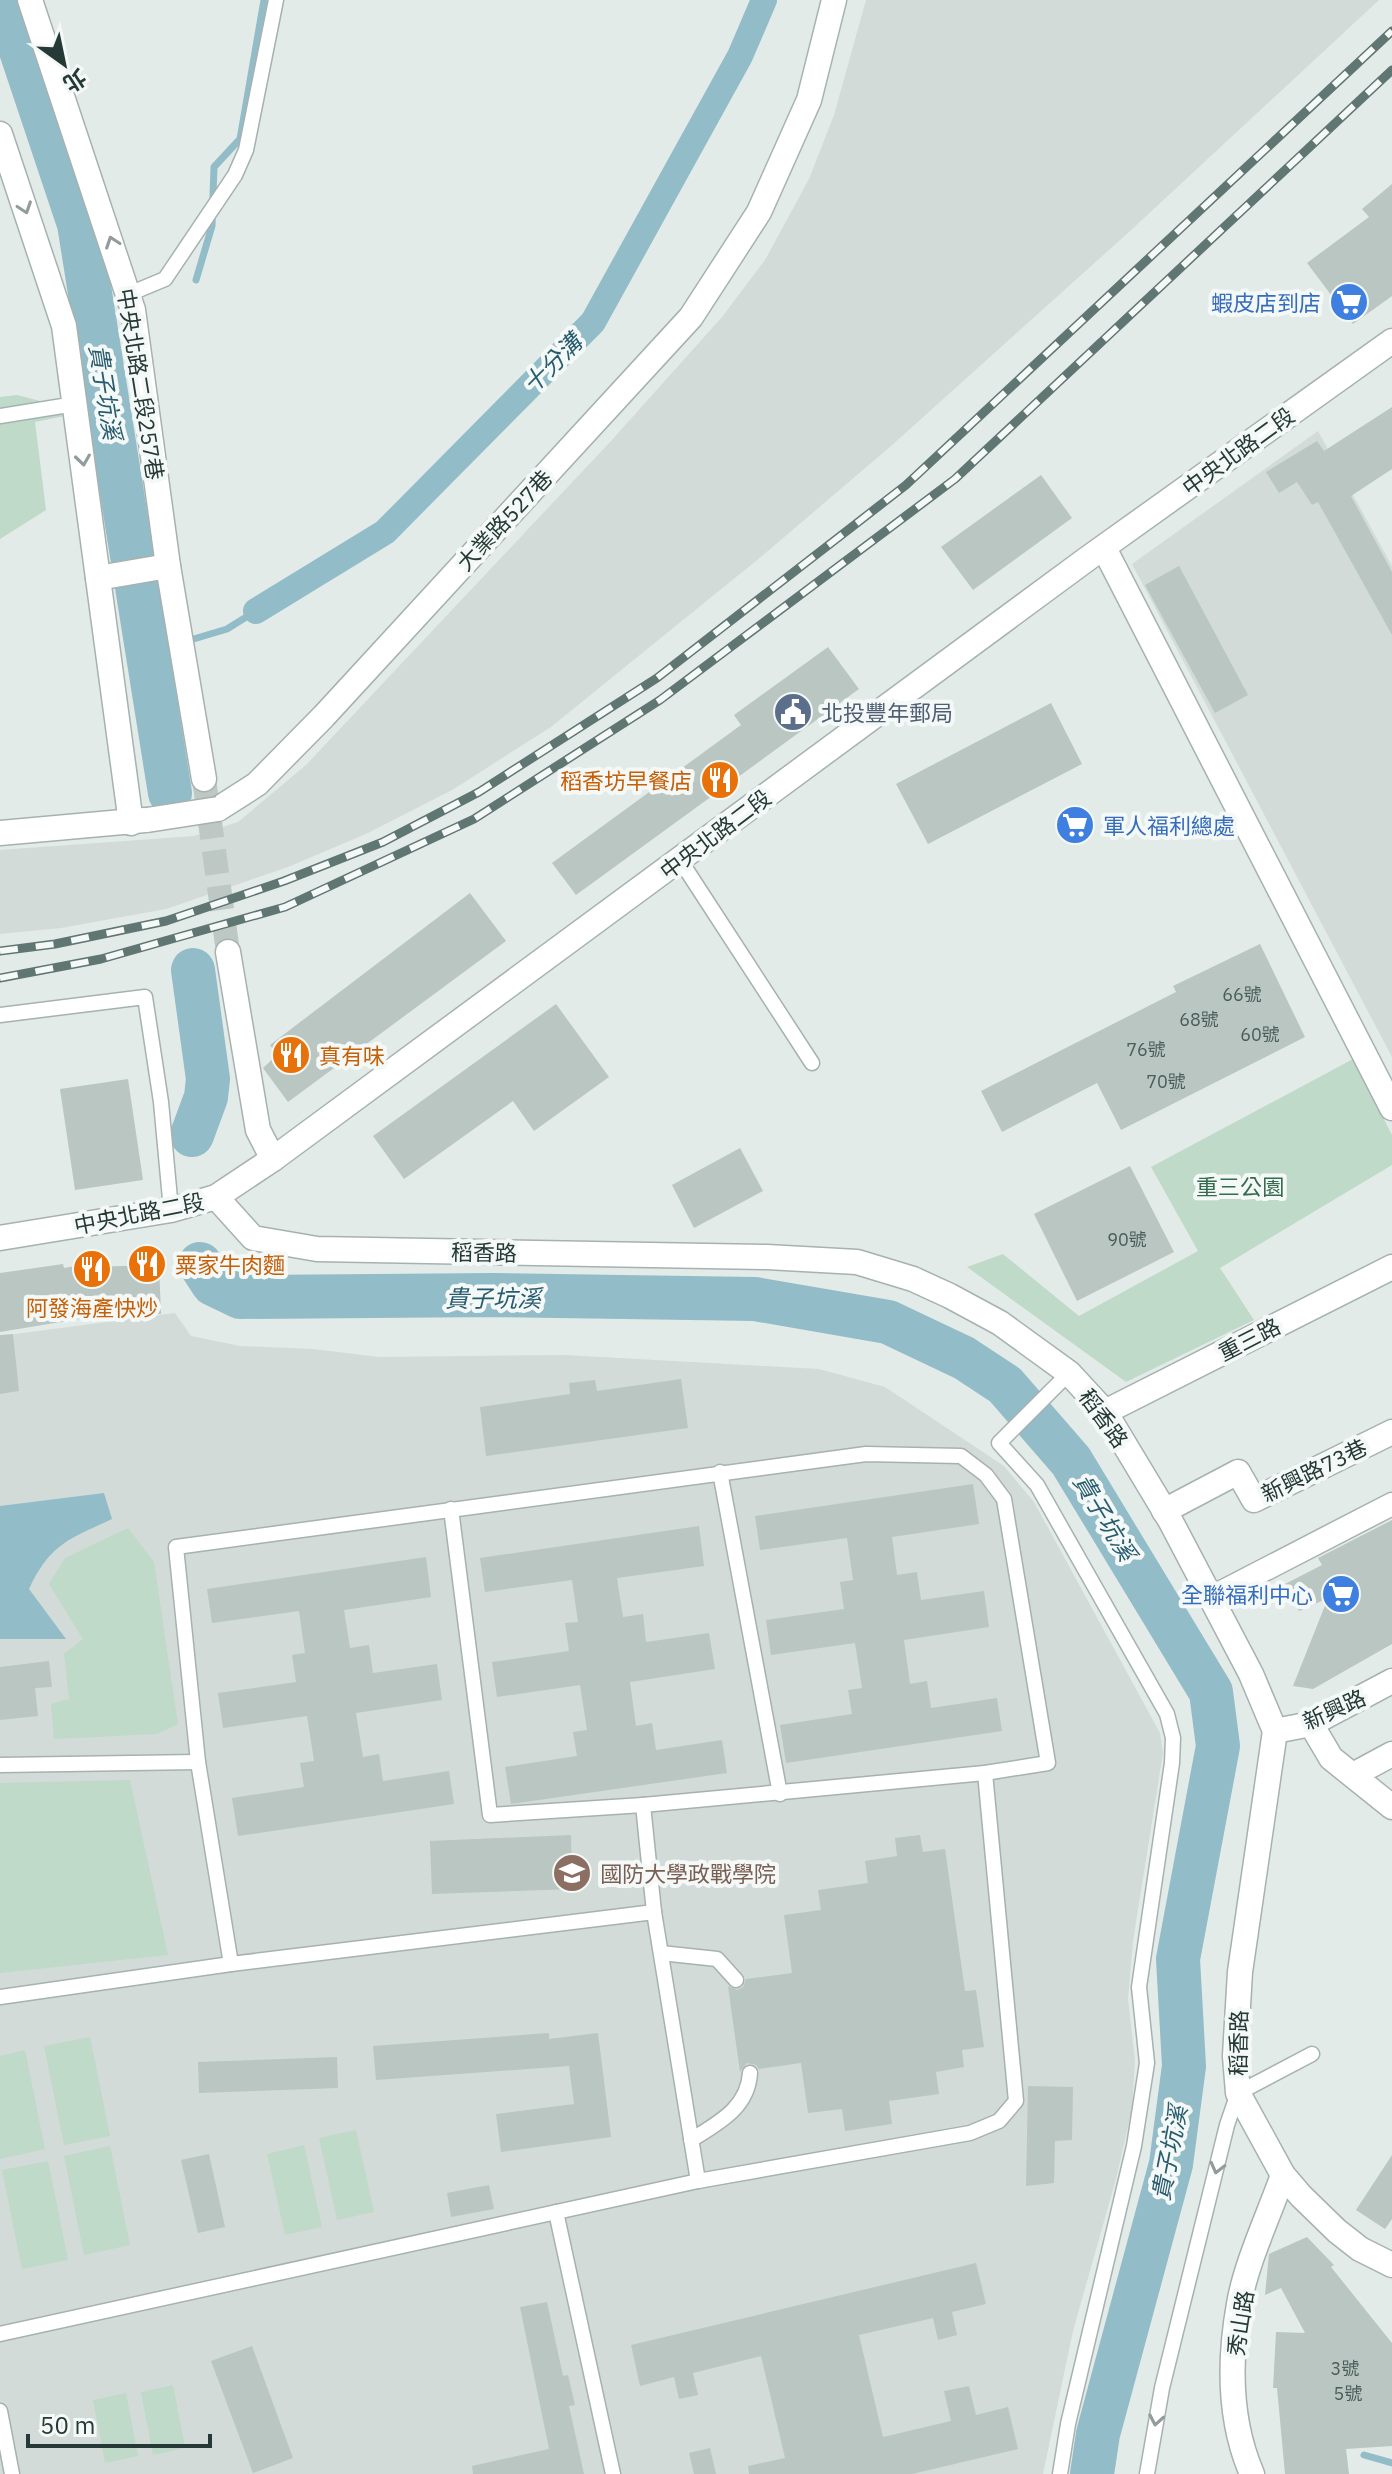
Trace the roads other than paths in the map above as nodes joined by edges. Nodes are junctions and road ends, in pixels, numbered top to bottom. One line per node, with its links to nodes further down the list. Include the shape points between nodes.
1 (30, 0): 5 (street, 中央北路二段257巷, one-way to 1)
2 (276, 0): 5 (lane, via 246,150 235,175 165,279)
3 (834, 0): 13 (street, 大業路527巷, bridge, via 809,100 759,212 691,317 257,784 218,809)
4 (0, 134): 7 (street, one-way to 7, via 64,326)
5 (129, 294): 10 (street, 中央北路二段257巷)
6 (1392, 341): 9 (street, 中央北路二段)
7 (75, 404): 8 (lane); 11 (street, one-way to 11)
8 (0, 416)
9 (1104, 548): 15 (street, 中央北路二段); 19 (street)
10 (168, 566): 11 (street); 12 (street, 中央北路二段257巷)
11 (98, 578): 13 (street)
12 (204, 779)
13 (139, 822): 14 (street, 大業路527巷)
14 (0, 833)
15 (680, 860): 18 (lane); 20 (street, 中央北路二段)
16 (228, 952): 20 (street, via 258,1130)
17 (0, 1015): 22 (lane, via 145,997)
18 (812, 1063)
19 (1392, 1108)
20 (273, 1159): 21 (street, 中央北路二段)
21 (216, 1197): 22 (street, 中央北路二段); 25 (street, 稻香路, via 253,1238 317,1249 857,1262 950,1296 1000,1323)
22 (171, 1210): 23 (street, 中央北路二段)
23 (0, 1238)
24 (1392, 1267): 26 (street, 重三路)
25 (1069, 1373): 26 (street, 稻香路); 61 (lane, via 999,1443 1037,1485 1167,1714 1173,1738 1139,1987 1147,2063 1134,2146)
26 (1105, 1412): 31 (street, 稻香路)
27 (1392, 1432): 31 (street, 新興路73巷, via 1254,1500 1238,1472)
28 (720, 1472): 30 (lane); 39 (lane, via 866,1454 961,1456 986,1475 1004,1499 1048,1763); 41 (lane)
29 (1392, 1504): 32 (street)
30 (451, 1509): 37 (lane, via 176,1547); 42 (lane, via 490,1815)
31 (1164, 1511): 32 (street, 稻香路)
32 (1210, 1598): 35 (street, 稻香路)
33 (1392, 1681): 34 (street, 新興路)
34 (1311, 1724): 35 (street, 新興路); 40 (street, via 1331,1758)
35 (1275, 1731): 51 (street, 稻香路, via 1240,1972)
36 (1392, 1754): 40 (street)
37 (198, 1762): 38 (lane); 46 (lane)
38 (0, 1765)
39 (985, 1773): 41 (lane); 54 (lane, via 1016,2101 999,2121 970,2133)
40 (1353, 1775): 43 (street)
41 (780, 1794): 42 (lane)
42 (643, 1805): 44 (lane)
43 (1392, 1807)
44 (654, 1912): 45 (lane); 46 (lane)
45 (661, 1953): 47 (lane, via 717,1959); 52 (lane)
46 (231, 1964): 48 (lane)
47 (736, 1980)
48 (0, 1997)
49 (1312, 2054): 51 (lane)
50 (750, 2073): 52 (lane, via 749,2086 734,2112)
51 (1238, 2093): 53 (street, 稻香路); 62 (lane, one-way to 62, via 1162,2388)
52 (691, 2140): 54 (lane)
53 (1283, 2175): 56 (street, 稻香路, via 1337,2231); 63 (street, 秀山路, via 1239,2301 1233,2407)
54 (698, 2181): 55 (lane)
55 (556, 2212): 57 (lane); 60 (lane)
56 (1390, 2262)
57 (0, 2334)
58 (0, 2411): 59 (lane)
59 (12, 2474)
60 (613, 2474)
61 (1060, 2474)
62 (1147, 2474)
63 (1252, 2474)

